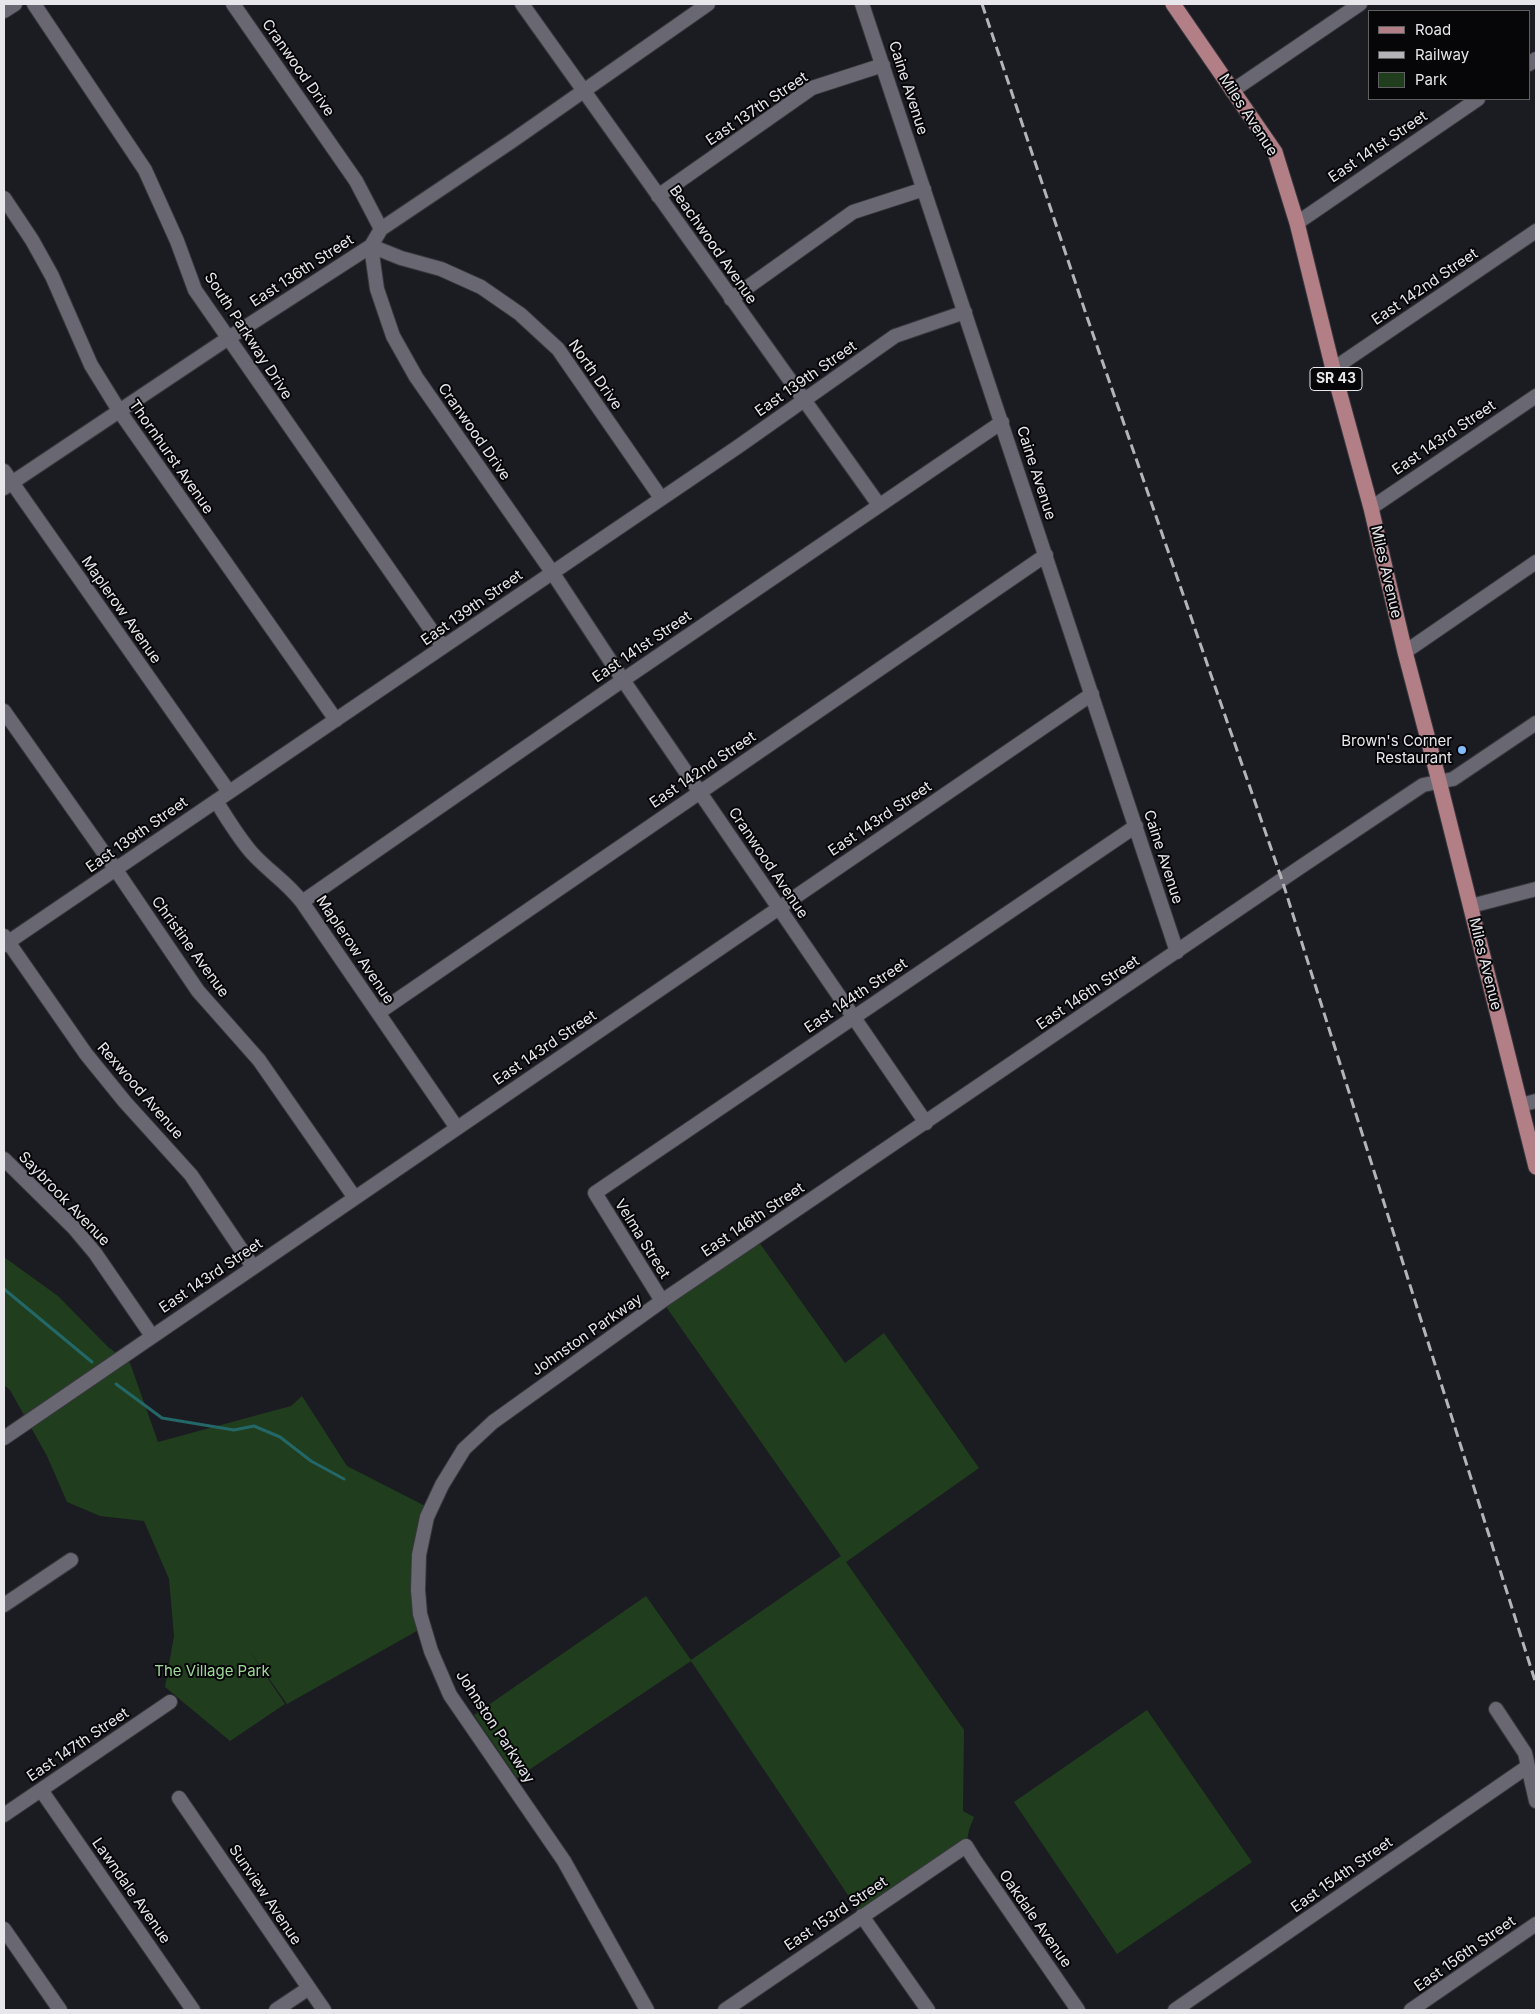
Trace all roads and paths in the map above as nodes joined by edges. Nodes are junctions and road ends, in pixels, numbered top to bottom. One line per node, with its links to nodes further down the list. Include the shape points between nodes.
1 (15, 4): 9 (street)
2 (34, 4): 23 (street, South Parkway Drive, via 146,170 195,290)
3 (233, 4): 18 (street, Cranwood Drive, via 356,181)
4 (522, 4): 11 (street, Beachwood Avenue)
5 (708, 4): 11 (street, East 136th Street)
6 (862, 4): 10 (street, Caine Avenue)
7 (1173, 4): 12 (main road, Miles Avenue / SR 43)
8 (1360, 4): 12 (street)
9 (4, 11)
10 (883, 65): 14 (street, Caine Avenue); 15 (street, East 137th Street, via 812,88)
11 (584, 91): 15 (street, Beachwood Avenue); 18 (street, East 136th Street)
12 (1232, 91): 17 (main road, Miles Avenue / SR 43, via 1275,152)
13 (1477, 100): 17 (street, East 141st Street)
14 (924, 189): 21 (street, via 853,212); 22 (street, Caine Avenue)
15 (658, 196): 21 (street, Beachwood Avenue)
16 (4, 198): 27 (street, Thornhurst Avenue, via 44,262 90,365)
17 (1297, 222): 24 (main road, Miles Avenue / SR 43)
18 (381, 229): 20 (street, East 136th Street)
19 (1536, 231): 24 (street, East 142nd Street)
20 (371, 246): 23 (street, East 136th Street); 30 (street, North Drive, via 441,269 481,287 520,314 558,349); 35 (street, Cranwood Drive, via 377,288 393,336 416,377)
21 (731, 299): 26 (street, Beachwood Avenue)
22 (965, 312): 26 (street, East 139th Street, via 895,336); 28 (street, Caine Avenue)
23 (227, 339): 27 (street, East 136th Street); 37 (street, South Parkway Drive)
24 (1333, 369): 32 (main road, Miles Avenue / SR 43)
25 (1536, 396): 32 (street, East 143rd Street)
26 (803, 401): 30 (street, East 139th Street); 31 (street, Beachwood Avenue)
27 (120, 412): 29 (street, East 136th Street); 42 (street, Thornhurst Avenue)
28 (1002, 422): 31 (street, East 141st Street); 33 (street, Caine Avenue)
29 (6, 481): 46 (street, Maplerow Avenue)
30 (661, 498): 35 (street, East 139th Street)
31 (879, 505): 39 (street, East 141st Street)
32 (1370, 508): 38 (main road, Miles Avenue / SR 43)
33 (1046, 555): 40 (street, Caine Avenue); 45 (street, East 142nd Street)
34 (1536, 562): 38 (street)
35 (552, 572): 36 (street, Cranwood Drive); 37 (street, East 139th Street)
36 (584, 622): 39 (street, Cranwood Avenue)
37 (443, 647): 42 (street, East 139th Street)
38 (1405, 652): 44 (main road, Miles Avenue / SR 43)
39 (623, 680): 45 (street, Cranwood Avenue); 51 (street, East 141st Street)
40 (1092, 694): 48 (street, Caine Avenue); 53 (street, East 143rd Street)
41 (4, 711): 49 (street, Christine Avenue)
42 (336, 720): 46 (street, East 139th Street)
43 (1536, 723): 44 (street, East 146th Street, via 1453,779)
44 (1439, 781): 52 (main road, Miles Avenue / SR 43); 55 (street, East 146th Street, via 1422,784)
45 (700, 791): 53 (street, Cranwood Avenue); 56 (street, East 142nd Street)
46 (229, 792): 47 (street, East 139th Street)
47 (216, 801): 49 (street, East 139th Street); 51 (street, Maplerow Avenue, via 250,851 291,887)
48 (1136, 826): 55 (street, Caine Avenue); 57 (street, East 144th Street)
49 (116, 870): 54 (street, East 139th Street); 65 (street, Christine Avenue, via 198,991 259,1060)
50 (1536, 889): 52 (street)
51 (302, 902): 56 (street, Maplerow Avenue)
52 (1471, 906): 59 (main road, Miles Avenue / SR 43)
53 (779, 908): 57 (street, Cranwood Avenue); 61 (street, East 143rd Street)
54 (5, 941): 66 (street, Rexwood Avenue, via 86,1054 191,1175)
55 (1178, 952): 60 (street, East 146th Street)
56 (378, 1013): 61 (street, Maplerow Avenue)
57 (853, 1018): 60 (street, Cranwood Avenue); 64 (street, East 144th Street)
58 (1536, 1101): 59 (street)
59 (1521, 1105): 63 (main road, Miles Avenue / SR 43)
60 (926, 1123): 67 (street, East 146th Street)
61 (457, 1128): 65 (street, East 143rd Street)
62 (4, 1159): 68 (street, Saybrook Avenue, via 95,1253)
63 (1536, 1167)
64 (595, 1193): 67 (street, Velma Street)
65 (355, 1198): 66 (street, East 143rd Street)
66 (253, 1267): 68 (street, East 143rd Street)
67 (662, 1301): 88 (street, Johnston Parkway, via 493,1422 464,1449 427,1517 419,1555 418,1590 420,1614 431,1651 450,1694 564,1861)
68 (152, 1336): 69 (street, East 143rd Street)
69 (4, 1438)
70 (71, 1560): 71 (street)
71 (4, 1605)
72 (170, 1702): 75 (street, East 147th Street)
73 (1496, 1709): 74 (street, via 1524,1753)
74 (1527, 1767): 77 (street); 92 (street, East 154th Street)
75 (42, 1790): 78 (street, East 147th Street); 85 (street, Lawndale Avenue)
76 (179, 1798): 83 (street, Sunview Avenue)
77 (1536, 1801)
78 (4, 1815)
79 (966, 1846): 80 (street, East 153rd Street); 91 (street, Oakdale Avenue)
80 (862, 1916): 89 (street, East 153rd Street); 90 (street)
81 (1536, 1924): 93 (street, East 156th Street)
82 (4, 1929): 84 (street)
83 (309, 1988): 86 (street); 87 (street, Sunview Avenue)
84 (60, 2010)
85 (193, 2010)
86 (276, 2010)
87 (324, 2010)
88 (647, 2010)
89 (725, 2010)
90 (928, 2010)
91 (1078, 2010)
92 (1175, 2010)
93 (1411, 2010)

